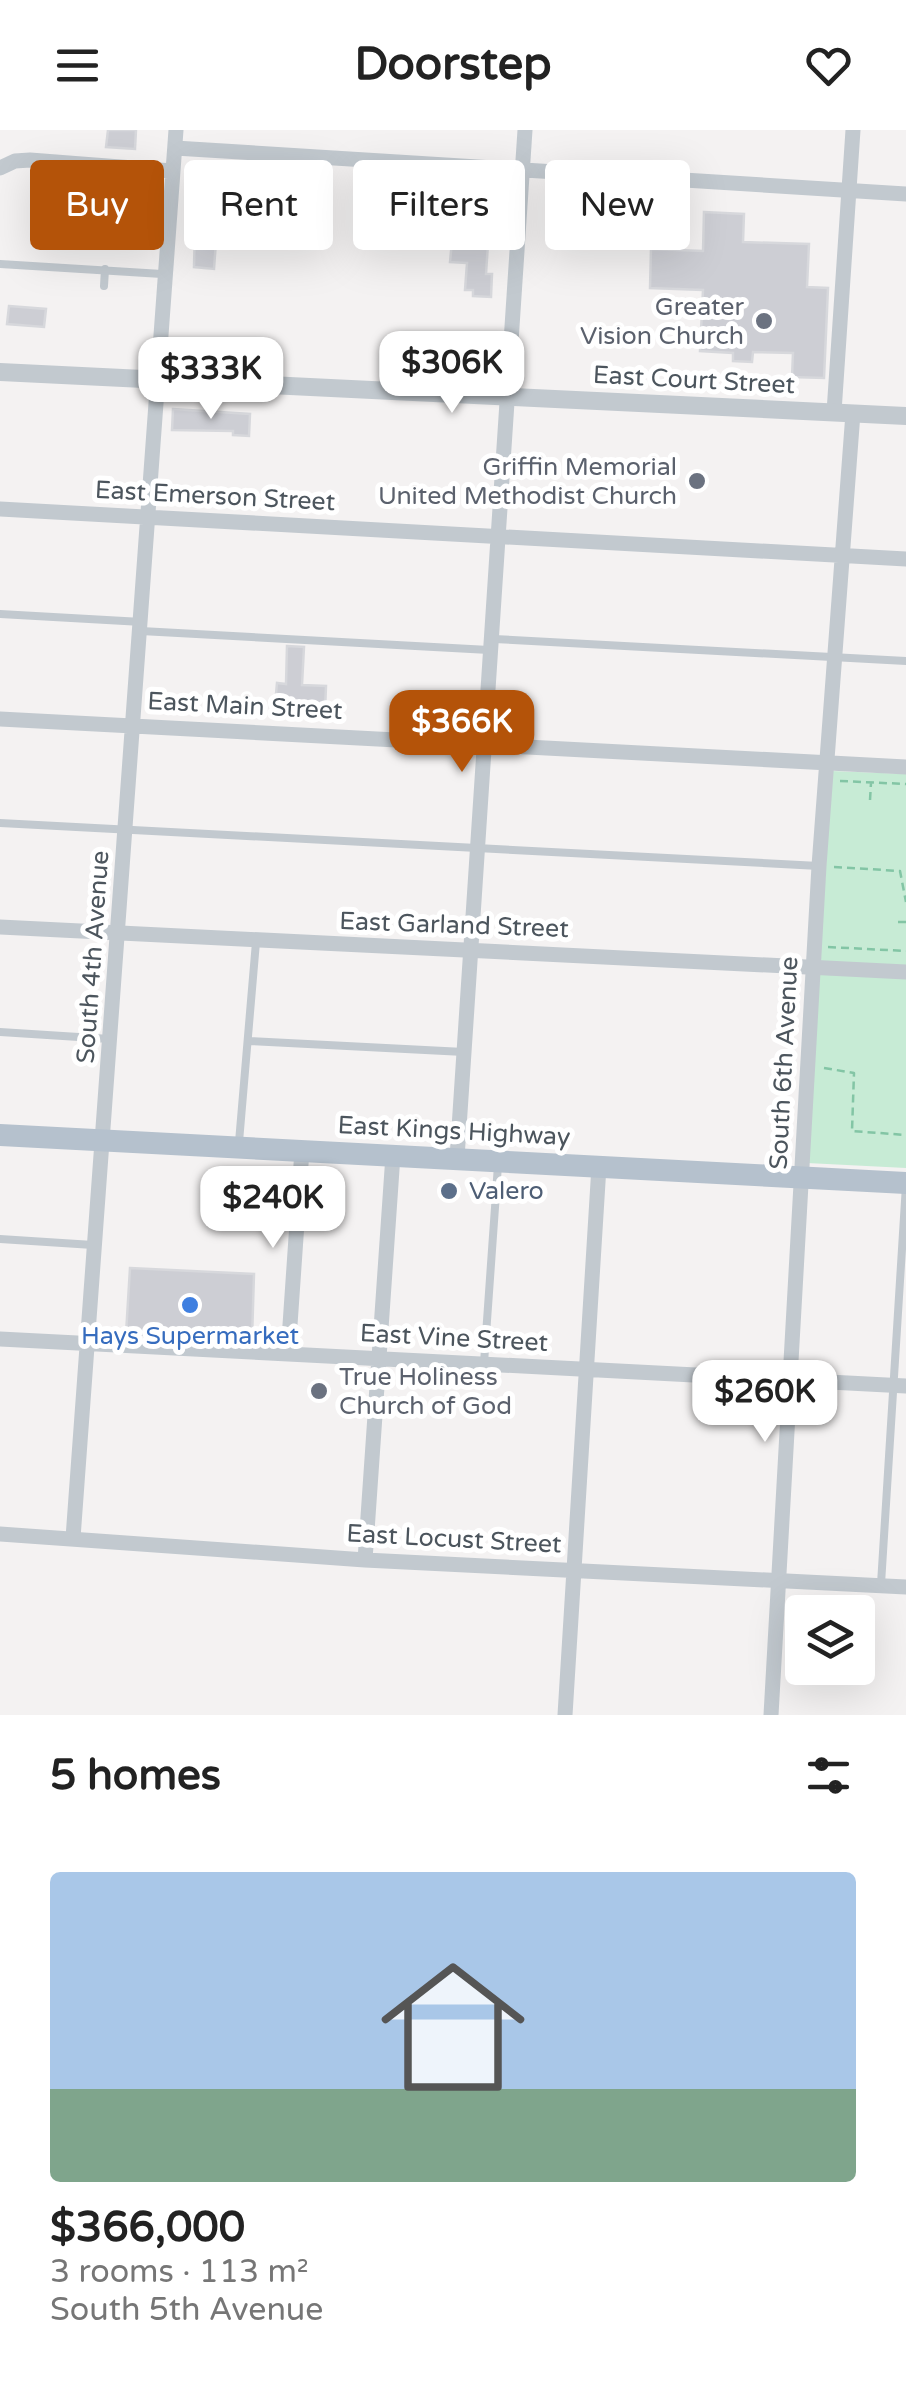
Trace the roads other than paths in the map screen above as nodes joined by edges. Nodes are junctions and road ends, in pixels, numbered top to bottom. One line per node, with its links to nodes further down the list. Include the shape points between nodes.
1 (176, 130): 4 (street, South 4th Avenue)
2 (525, 130): 6 (street)
3 (853, 130): 10 (street, South 6th Avenue)
4 (174, 148): 5 (street); 9 (street, South 4th Avenue)
5 (365, 160)
6 (524, 160)
7 (1, 167): 9 (street, via 30,160)
8 (525, 170): 10 (street)
9 (172, 171): 15 (street, South 4th Avenue)
10 (849, 190): 11 (street); 20 (street, South 6th Avenue)
11 (906, 194)
12 (519, 250): 19 (street)
13 (0, 264): 14 (lane)
14 (105, 270): 15 (lane); 16 (lane)
15 (162, 274): 18 (street, South 4th Avenue)
16 (104, 286)
17 (0, 372): 18 (street, East Court Street)
18 (156, 378): 19 (street, East Court Street); 23 (street, South 4th Avenue)
19 (510, 394): 20 (street, East Court Street); 24 (street)
20 (844, 413): 21 (street, East Court Street); 25 (street, South 6th Avenue)
21 (906, 416)
22 (0, 509): 23 (street, East Emerson Street)
23 (149, 517): 24 (street, East Emerson Street); 28 (street, South 4th Avenue)
24 (500, 536): 25 (street, East Emerson Street); 29 (street)
25 (842, 555): 26 (street, East Emerson Street); 30 (street, South 6th Avenue)
26 (906, 559)
27 (0, 614): 28 (lane)
28 (142, 626): 29 (lane); 33 (street, South 4th Avenue)
29 (494, 645): 30 (lane); 34 (street)
30 (833, 656): 31 (lane); 35 (street, South 6th Avenue)
31 (906, 661)
32 (0, 719): 33 (street, East Main Street)
33 (135, 725): 34 (street, East Main Street); 38 (street, South 4th Avenue)
34 (486, 745): 35 (street, East Main Street); 39 (street)
35 (826, 763): 36 (street, East Main Street); 40 (street, South 6th Avenue)
36 (906, 766)
37 (0, 823): 38 (lane)
38 (128, 830): 39 (lane); 42 (street, South 4th Avenue)
39 (479, 847): 40 (lane); 44 (street)
40 (825, 867): 45 (street, South 6th Avenue)
41 (0, 927): 42 (street, East Garland Street)
42 (119, 933): 43 (street, East Garland Street); 48 (street, South 4th Avenue)
43 (256, 942): 44 (street, East Garland Street); 49 (lane)
44 (472, 949): 45 (street, East Garland Street); 50 (street)
45 (812, 967): 46 (street, East Garland Street); 59 (street, South 6th Avenue)
46 (906, 972)
47 (0, 1032): 48 (lane)
48 (112, 1039): 52 (street, South 4th Avenue)
49 (251, 1041): 50 (lane); 53 (lane)
50 (464, 1052): 56 (street)
51 (0, 1135): 52 (main road, East Kings Highway)
52 (104, 1141): 53 (main road, East Kings Highway); 62 (street, South 4th Avenue)
53 (239, 1147): 54 (main road, East Kings Highway)
54 (302, 1150): 55 (main road, East Kings Highway); 65 (street)
55 (393, 1155): 56 (main road, East Kings Highway); 66 (street)
56 (457, 1158): 57 (main road, East Kings Highway)
57 (498, 1160): 58 (main road, East Kings Highway); 67 (lane)
58 (599, 1166): 59 (main road, East Kings Highway); 68 (street)
59 (804, 1177): 60 (main road, East Kings Highway); 69 (street, South 6th Avenue)
60 (906, 1184): 70 (lane)
61 (0, 1239): 62 (lane)
62 (94, 1244): 64 (street, South 4th Avenue)
63 (0, 1339): 64 (street, East Vine Street)
64 (86, 1343): 65 (street, East Vine Street); 72 (street, South 4th Avenue)
65 (288, 1354): 66 (street, East Vine Street)
66 (380, 1359): 67 (street, East Vine Street); 73 (street)
67 (484, 1364): 68 (street, East Vine Street)
68 (586, 1370): 69 (street, East Vine Street); 74 (street)
69 (792, 1380): 70 (street, East Vine Street); 75 (street, South 6th Avenue)
70 (901, 1386): 76 (lane)
71 (0, 1534): 72 (street, East Locust Street)
72 (73, 1538): 73 (street, East Locust Street)
73 (364, 1560): 74 (street, East Locust Street)
74 (574, 1570): 75 (street, East Locust Street); 78 (street)
75 (779, 1579): 76 (street, East Locust Street); 79 (street, South 6th Avenue)
76 (881, 1586): 77 (street, East Locust Street)
77 (906, 1587)
78 (565, 1715)
79 (771, 1715)

